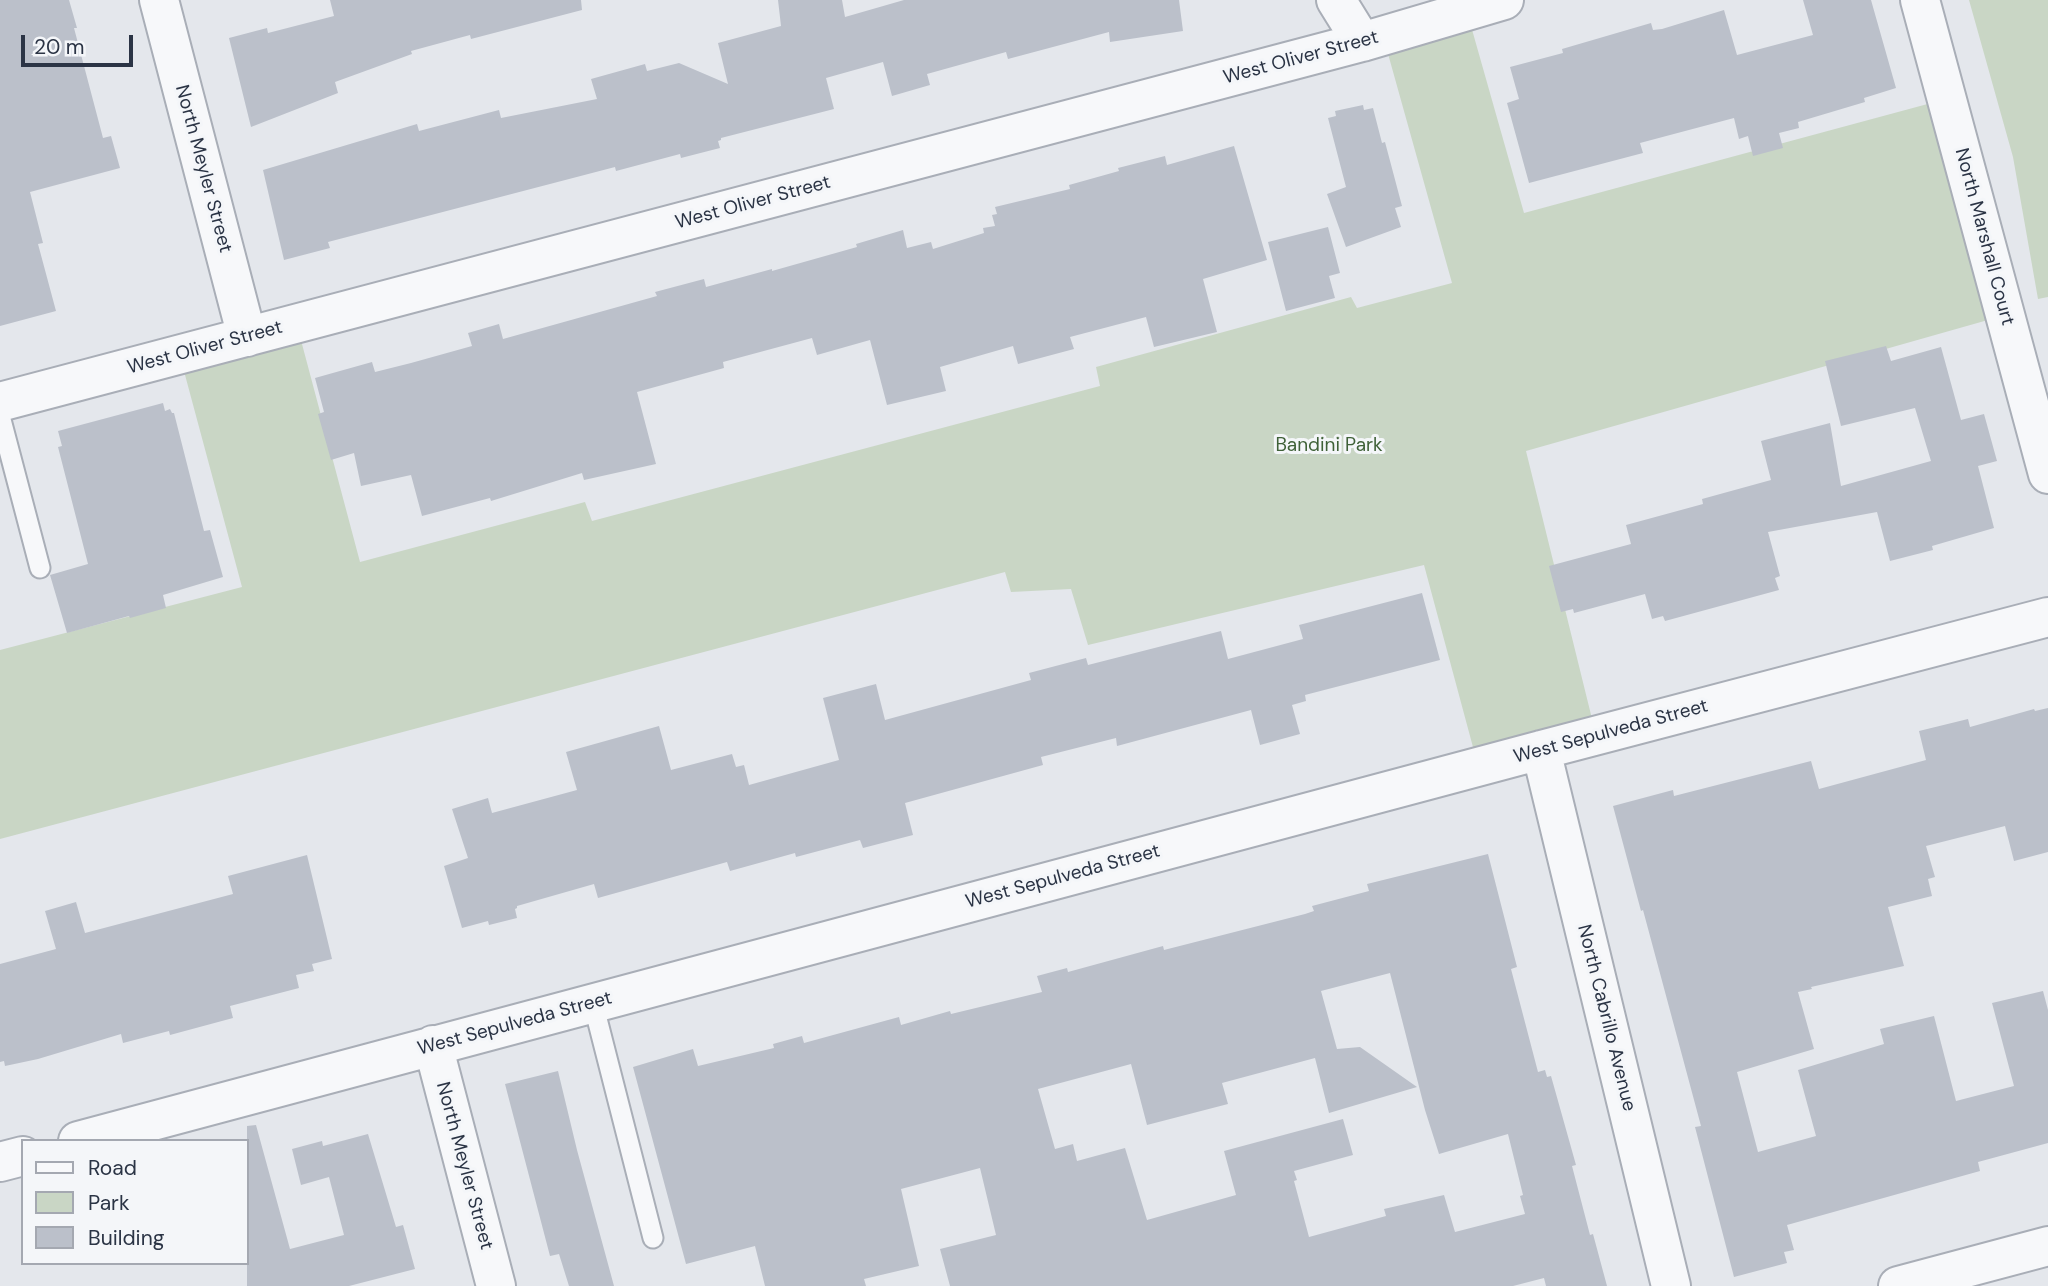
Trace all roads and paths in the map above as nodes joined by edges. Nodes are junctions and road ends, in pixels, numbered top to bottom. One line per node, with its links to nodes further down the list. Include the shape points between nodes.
1 (159, 0): 6 (street, North Meyler Street)
2 (1336, 0): 5 (street)
3 (1504, 0): 5 (street, West Oliver Street)
4 (1920, 0): 9 (street, North Marshall Court)
5 (1362, 42): 6 (street, West Oliver Street)
6 (247, 337): 7 (street, West Oliver Street)
7 (0, 402)
8 (0, 416): 10 (lane)
9 (2048, 474)
10 (40, 568)
11 (2048, 617): 12 (street, West Sepulveda Street)
12 (1541, 750): 13 (street, West Sepulveda Street); 21 (street, North Cabrillo Avenue)
13 (593, 1003): 14 (street, West Sepulveda Street); 18 (lane)
14 (433, 1045): 15 (street, West Sepulveda Street); 20 (street, North Meyler Street)
15 (85, 1139)
16 (21, 1157): 17 (street)
17 (0, 1162)
18 (653, 1238)
19 (2048, 1246): 22 (street)
20 (496, 1286)
21 (1671, 1286)
22 (1898, 1286)

